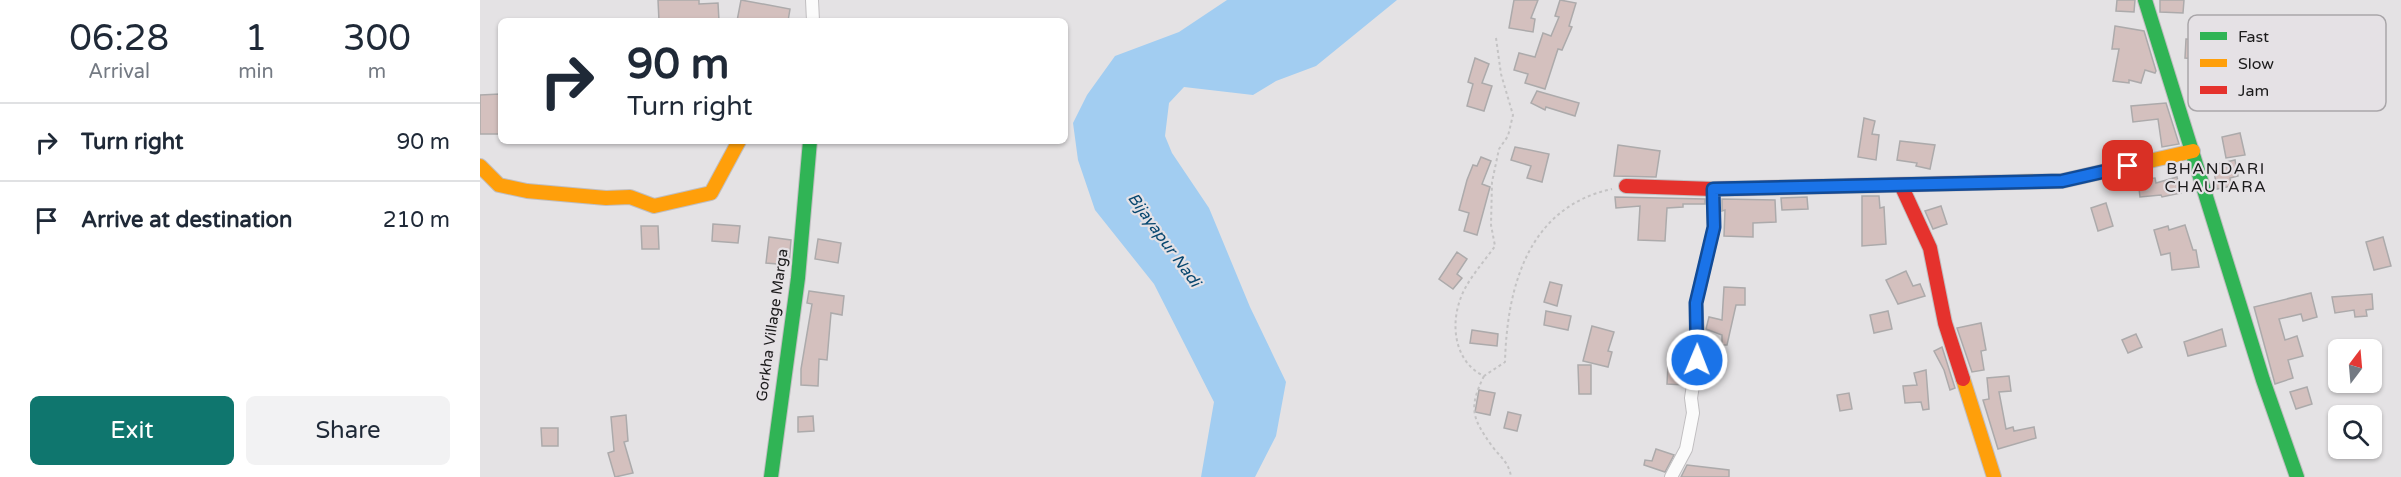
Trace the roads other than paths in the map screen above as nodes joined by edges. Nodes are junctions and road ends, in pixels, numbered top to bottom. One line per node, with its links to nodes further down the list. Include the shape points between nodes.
1 (812, 0): 3 (street)
2 (2145, 0): 6 (street)
3 (813, 18)
4 (737, 144): 7 (street, via 711,193 654,206 630,197 568,196 499,185)
5 (809, 144): 11 (street, Gorkha Village Marga, via 798,276)
6 (2193, 151): 8 (street, via 2062,181); 14 (street)
7 (480, 166)
8 (1901, 185): 10 (street); 13 (street, via 1930,248 1945,323)
9 (1626, 186): 10 (street)
10 (1713, 189): 12 (street, via 1714,227 1696,303 1699,347 1691,398 1693,413 1686,449)
11 (771, 477)
12 (1671, 477)
13 (1994, 477)
14 (2297, 477)

